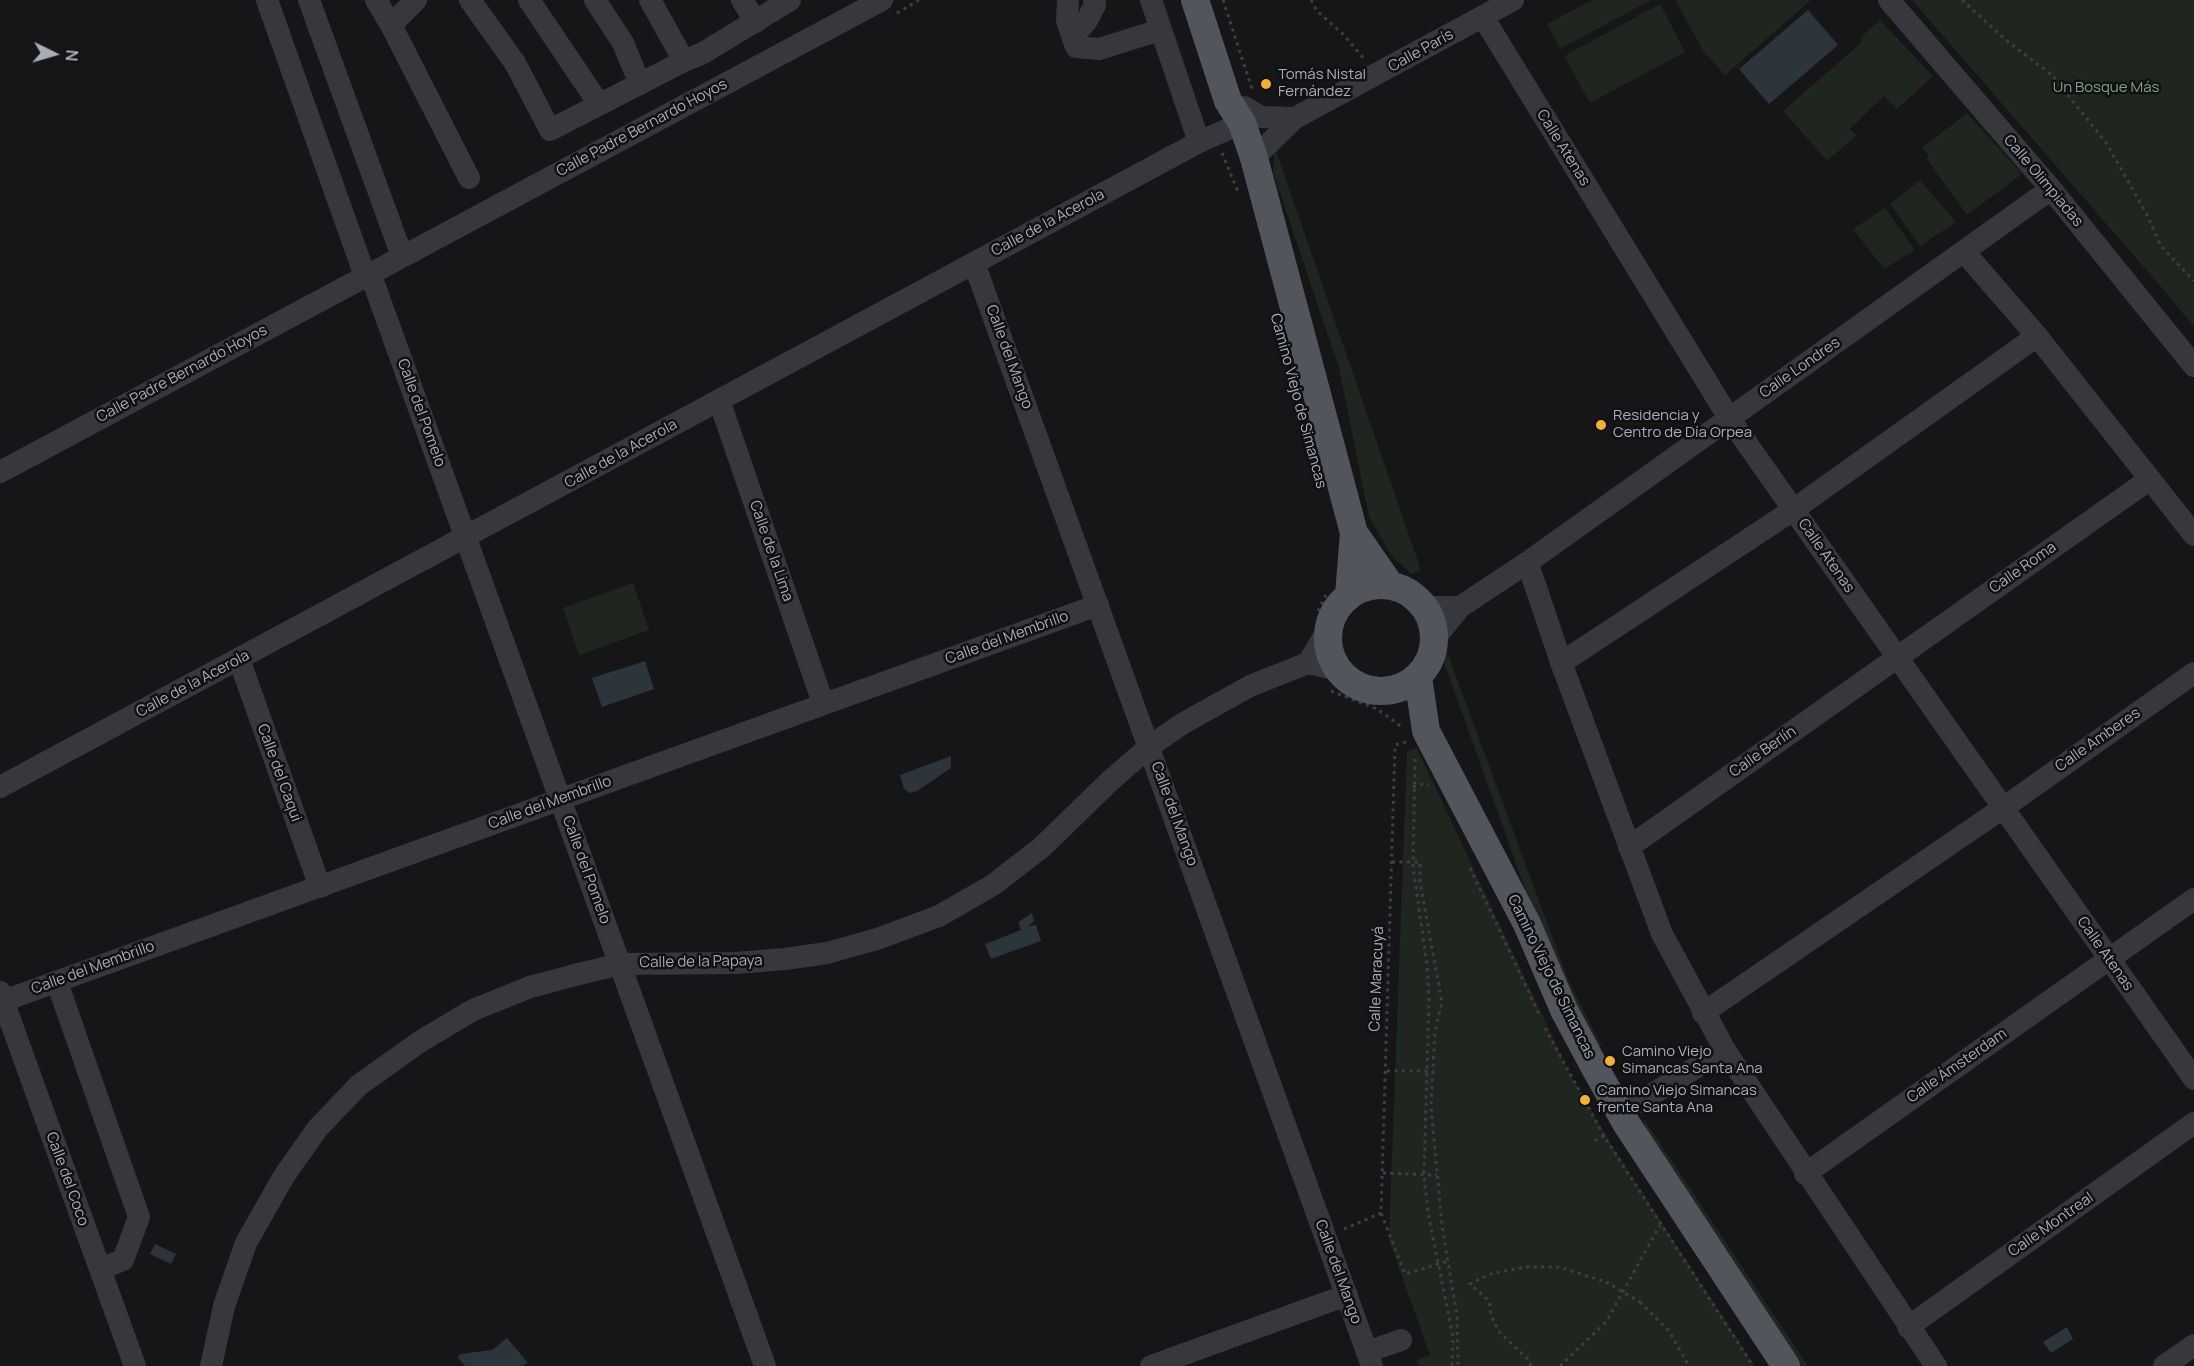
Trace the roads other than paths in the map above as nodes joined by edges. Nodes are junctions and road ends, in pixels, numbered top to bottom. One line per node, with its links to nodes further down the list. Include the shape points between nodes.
1 (267, 0): 36 (street)
2 (309, 0): 33 (street)
3 (376, 0): 21 (street)
4 (416, 0): 21 (street)
5 (470, 0): 26 (street, via 515,63 550,130)
6 (529, 0): 26 (street)
7 (595, 0): 25 (street, via 623,43)
8 (650, 0): 24 (street)
9 (742, 0): 20 (street)
10 (790, 0): 20 (street)
11 (882, 0): 33 (street, Calle Padre Bernardo Hoyos)
12 (1068, 0): 23 (street, via 1067,21)
13 (1094, 0): 23 (street, via 1086,22)
14 (1151, 0): 22 (street)
15 (1195, 0): 27 (main road, Camino Viejo de Simancas, via 1228,101)
16 (1513, 0): 19 (street, Calle París)
17 (1889, 0): 32 (street, Calle Olimpiadas)
18 (1214, 4): 27 (main road, Camino Viejo de Simancas)
19 (1483, 17): 28 (street, Calle París); 40 (street, Calle Atenas)
20 (756, 21): 24 (street)
21 (391, 25): 31 (street)
22 (1160, 30): 23 (street, via 1099,49 1076,46); 29 (street)
23 (1073, 36)
24 (684, 61): 25 (street)
25 (640, 84): 26 (street)
26 (599, 104)
27 (1246, 107): 28 (street, Calle París, via 1261,117); 29 (street, Calle de la Acerola); 30 (main road, Camino Viejo de Simancas)
28 (1295, 118): 30 (street, Calle París)
29 (1199, 141): 35 (street, Calle de la Acerola)
30 (1254, 158): 45 (main road, Camino Viejo de Simancas)
31 (469, 177)
32 (2051, 189): 38 (street, Calle Olimpiadas); 40 (street, Calle Londres)
33 (402, 256): 36 (street, Calle Padre Bernardo Hoyos)
34 (1972, 261): 37 (street)
35 (974, 263): 39 (street, Calle de la Acerola); 50 (street, Calle del Mango)
36 (368, 275): 41 (street, Calle Padre Bernardo Hoyos); 46 (street, Calle del Pomelo)
37 (2037, 336): 42 (street); 43 (street)
38 (2194, 366)
39 (719, 400): 46 (street, Calle de la Acerola); 63 (street, Calle de la Lima)
40 (1729, 418): 43 (street, Calle Atenas); 52 (street, Calle Londres)
41 (0, 472)
42 (2150, 479): 44 (street); 55 (street, Calle Roma)
43 (1793, 510): 55 (street, Calle Atenas); 58 (street)
44 (2189, 529)
45 (1353, 533): 48 (main road, Camino Viejo de Simancas); 49 (main road, Camino Viejo de Simancas)
46 (466, 538): 56 (street, Calle de la Acerola); 67 (street, Calle del Pomelo)
47 (1531, 573): 58 (street)
48 (1390, 585): 49 (main road); 51 (main road, via 1412,594)
49 (1338, 593): 53 (main road, via 1335,612)
50 (1098, 605): 63 (street, Calle del Membrillo); 65 (street, Calle del Mango)
51 (1425, 607): 52 (street); 54 (main road)
52 (1460, 607): 54 (street, Calle Londres)
53 (1323, 620): 57 (street); 61 (main road)
54 (1435, 638): 60 (main road, via 1433,652)
55 (1896, 657): 68 (street, Calle Atenas); 69 (street, Calle Berlín)
56 (239, 659): 66 (street, Calle de la Acerola); 70 (street, Calle del Caqui)
57 (1308, 663): 61 (street); 65 (street, Calle de la Papaya, via 1250,686)
58 (1561, 663): 69 (street)
59 (2194, 673): 68 (street, Calle Amberes)
60 (1418, 677): 62 (main road, via 1409,684); 64 (main road, Camino Viejo de Simancas)
61 (1334, 680): 62 (main road)
62 (1383, 691): 64 (main road, Camino Viejo de Simancas)
63 (823, 703): 67 (street, Calle del Membrillo)
64 (1417, 741): 92 (main road, Camino Viejo de Simancas, via 1527,924 1564,1010 1626,1123)
65 (1150, 746): 73 (street, Calle de la Papaya, via 1042,847 993,885 939,916 877,939 785,960); 83 (street, Calle del Mango)
66 (0, 788)
67 (561, 800): 70 (street, Calle del Membrillo); 73 (street, Calle del Pomelo)
68 (2003, 808): 72 (street, Calle Atenas); 76 (street)
69 (1629, 847): 76 (street, via 1657,922)
70 (320, 887): 74 (street, Calle del Membrillo)
71 (2194, 899): 72 (street)
72 (2109, 959): 78 (street, Calle Atenas); 81 (street, Calle Ámsterdam)
73 (620, 964): 89 (street, Calle de la Papaya, via 530,987 473,1010 359,1085 317,1129 284,1176 246,1243 224,1306); 90 (street, Calle del Pomelo)
74 (57, 982): 75 (street, Calle del Membrillo); 82 (street, via 139,1217 123,1260)
75 (2, 997): 82 (street, Calle del Coco)
76 (1703, 1013): 77 (street)
77 (1725, 1050): 79 (street); 81 (street)
78 (2194, 1079)
79 (1640, 1102)
80 (2194, 1123): 84 (street, Calle Montreal)
81 (1805, 1174): 84 (street)
82 (100, 1269): 88 (street, Calle del Coco)
83 (1347, 1295): 87 (street, Calle del Mango); 91 (street)
84 (1908, 1327): 93 (street)
85 (1401, 1340): 87 (street)
86 (2194, 1345): 94 (street)
87 (1370, 1359)
88 (135, 1366)
89 (211, 1366)
90 (765, 1366)
91 (1151, 1366)
92 (1786, 1366)
93 (1936, 1366)
94 (2164, 1366)

